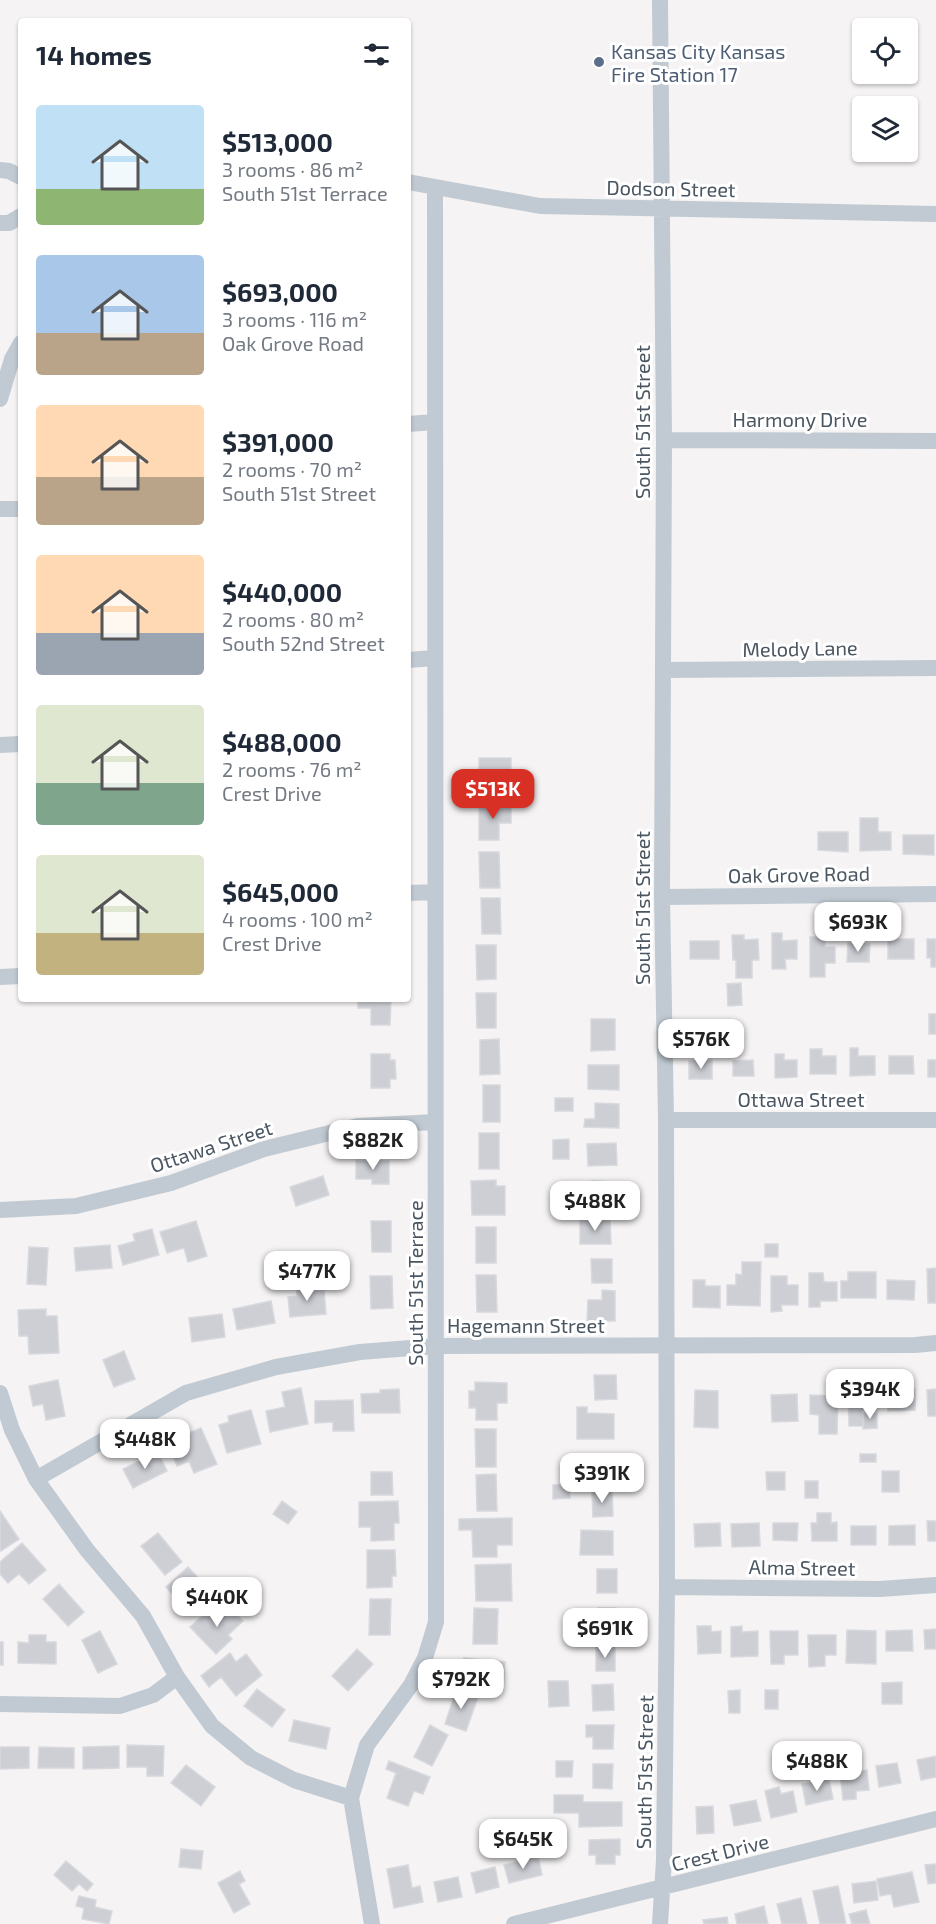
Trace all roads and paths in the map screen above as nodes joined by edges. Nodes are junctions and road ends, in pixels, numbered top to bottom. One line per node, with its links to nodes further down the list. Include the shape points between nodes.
1 (660, 0): 6 (street, South 51st Street)
2 (0, 170): 3 (street)
3 (18, 176)
4 (411, 183): 5 (street, Dodson Street)
5 (435, 187): 6 (street, Dodson Street, via 540,206); 12 (street, South 51st Terrace)
6 (661, 209): 7 (street, Dodson Street); 14 (street, South 51st Street)
7 (936, 214)
8 (18, 218): 9 (street)
9 (0, 223)
10 (18, 348): 11 (street)
11 (0, 399)
12 (435, 422): 13 (street); 18 (street, South 51st Terrace)
13 (411, 424)
14 (663, 440): 15 (street, Harmony Drive); 21 (street, South 51st Street)
15 (936, 441)
16 (0, 509): 17 (street)
17 (18, 509)
18 (435, 658): 19 (street); 24 (street, South 51st Terrace)
19 (411, 660)
20 (936, 668): 21 (street, Melody Lane)
21 (664, 670): 27 (street, South 51st Street)
22 (18, 744): 23 (street)
23 (0, 745)
24 (435, 892): 25 (street); 32 (street, South 51st Terrace)
25 (411, 893)
26 (936, 894): 27 (street, Oak Grove Road)
27 (662, 897): 30 (street, South 51st Street)
28 (18, 976): 29 (street)
29 (0, 977)
30 (666, 1120): 31 (street, Ottawa Street); 35 (street, South 51st Street)
31 (936, 1120)
32 (435, 1122): 33 (street, Ottawa Street, via 358,1126 264,1149 171,1183 76,1206); 36 (street, South 51st Terrace)
33 (0, 1210)
34 (936, 1343): 35 (street, Hagemann Street)
35 (666, 1345): 36 (street, Hagemann Street); 40 (street, South 51st Street)
36 (436, 1346): 38 (street, Hagemann Street, via 360,1352 276,1367 186,1393); 43 (street, South 51st Terrace, via 436,1622 425,1658 411,1685 367,1745)
37 (0, 1393): 38 (street, via 12,1430)
38 (36, 1479): 41 (street, via 87,1550 143,1616)
39 (936, 1585): 40 (street, Alma Street, via 880,1589)
40 (667, 1587): 45 (street, South 51st Street)
41 (177, 1677): 42 (street, via 153,1695 120,1706); 43 (street, via 212,1726 251,1758 294,1780)
42 (0, 1704)
43 (351, 1798): 46 (street, South 51st Terrace)
44 (936, 1820): 45 (street, Crest Drive)
45 (663, 1887): 47 (street, Crest Drive); 48 (street, South 51st Street)
46 (372, 1924)
47 (514, 1924)
48 (660, 1924)

